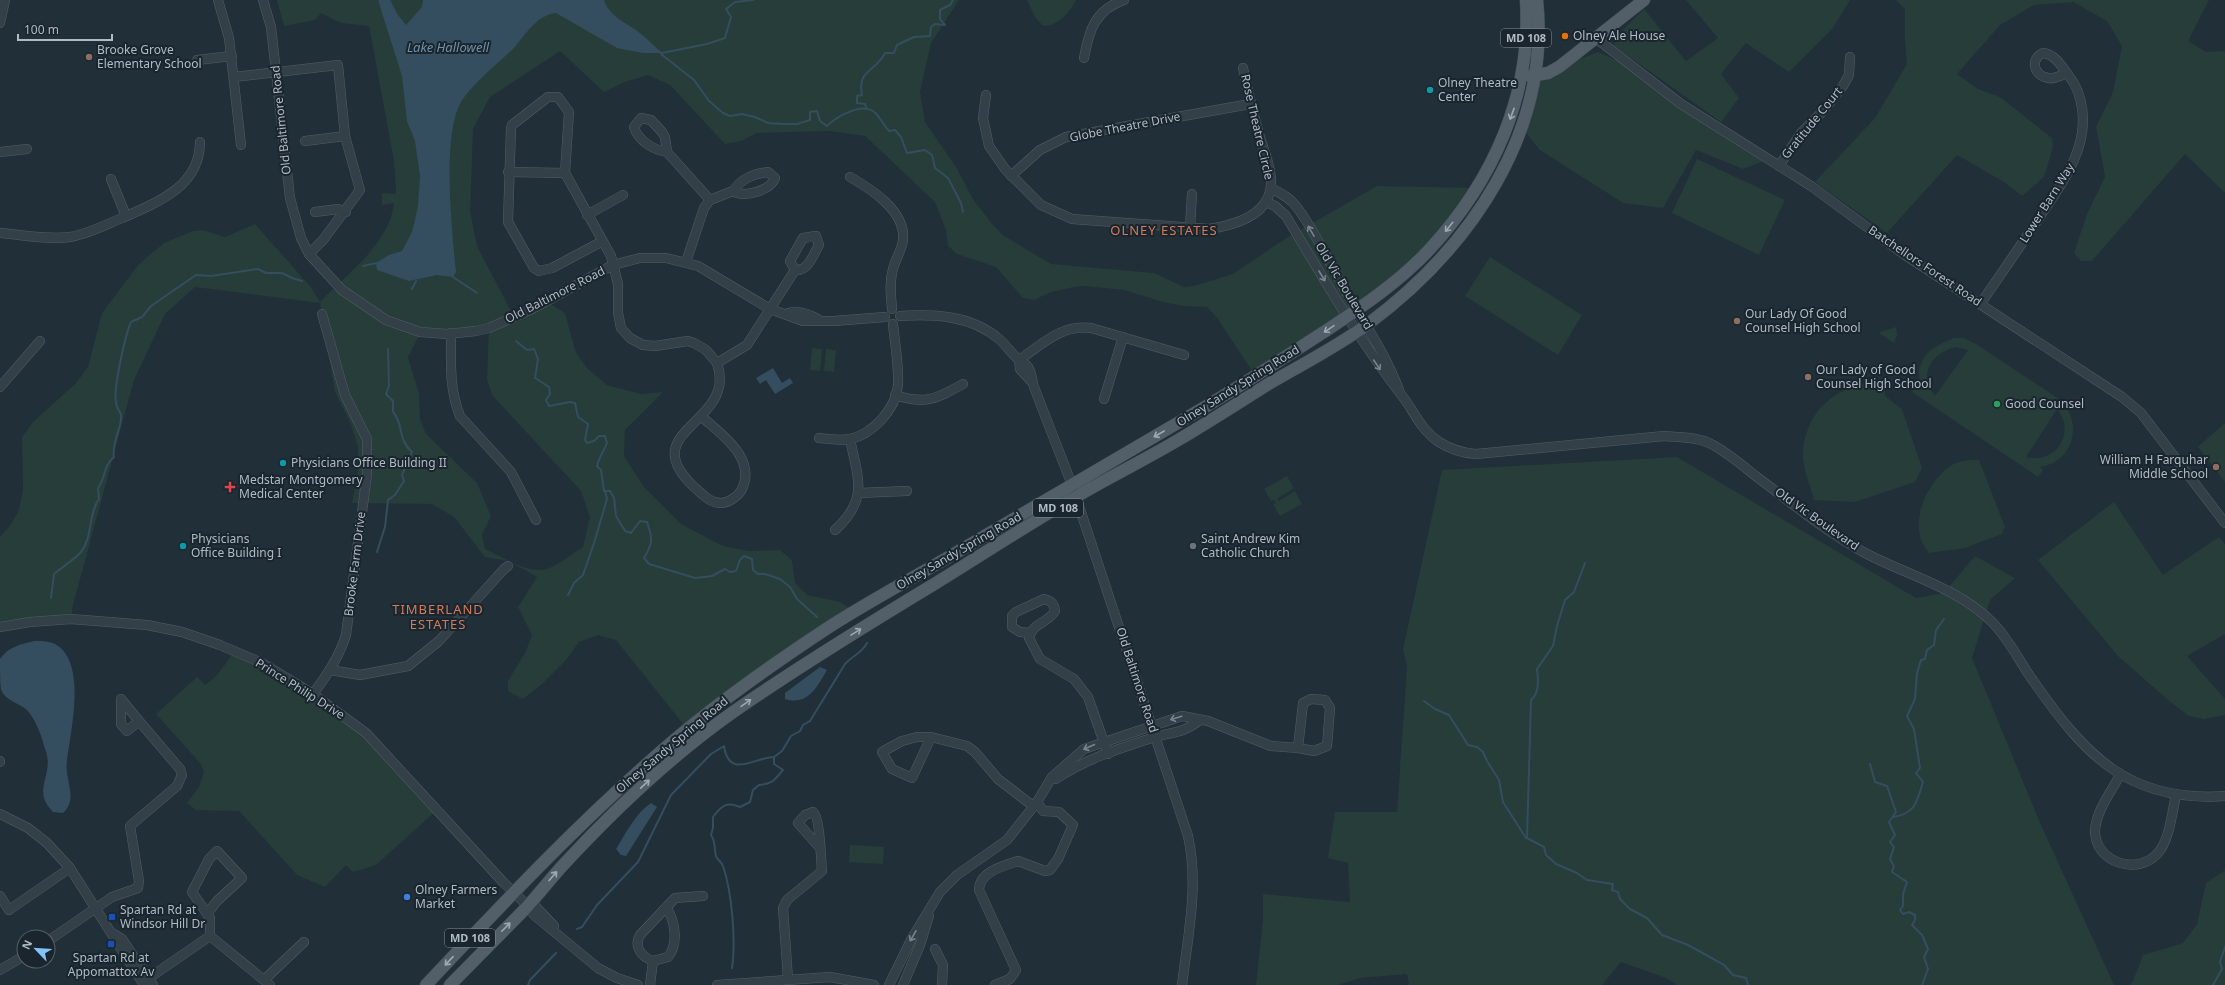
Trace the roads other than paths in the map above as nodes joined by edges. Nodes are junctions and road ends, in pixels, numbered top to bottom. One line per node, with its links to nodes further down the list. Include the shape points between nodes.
1 (5, 0): 8 (street)
2 (218, 0): 10 (street)
3 (264, 0): 15 (street, Old Baltimore Road, via 271,27)
4 (1124, 0): 12 (street, via 1096,20 1090,30)
5 (1526, 0): 19 (main road, Olney Sandy Spring Road / MD 108)
6 (1537, 0): 17 (main road, Olney Sandy Spring Road / MD 108, via 1539,40)
7 (1644, 0): 9 (main road)
8 (1, 18)
9 (1597, 39): 17 (main road, via 1559,67); 29 (street, Batchellors Forest Road, via 1681,104)
10 (232, 56): 13 (street); 18 (street)
11 (1850, 57): 29 (street, Gratitude Court, via 1849,75 1843,86 1801,133)
12 (1084, 58)
13 (197, 60)
14 (1243, 68): 21 (street, Rose Theatre Circle)
15 (275, 72): 18 (street); 22 (street, via 338,65); 50 (street, Old Baltimore Road, via 292,212)
16 (2067, 73): 54 (street, Lower Barn Way, via 2079,92 2082,104 2079,145 2059,188)
17 (1536, 76): 19 (main road); 63 (main road, Olney Sandy Spring Road / MD 108, via 1522,128 1478,214 1439,262)
18 (234, 77): 25 (street)
19 (1523, 77): 57 (main road, Olney Sandy Spring Road / MD 108, one-way to 57, via 1498,149 1465,206 1407,272)
20 (986, 95): 33 (street, Rose Theatre Circle, via 983,118 985,132 995,157)
21 (1250, 104): 33 (street, Globe Theatre Drive, via 1066,137 1040,150); 35 (street, Rose Theatre Circle, via 1270,171)
22 (345, 136): 23 (street); 42 (street, via 360,190)
23 (305, 141)
24 (200, 142): 44 (street, via 200,155 180,185 162,200)
25 (241, 145)
26 (27, 149): 27 (street)
27 (0, 152)
28 (667, 152): 39 (street)
29 (1779, 166): 54 (street, Batchellors Forest Road, via 1905,255)
30 (508, 172): 31 (street); 31 (street, via 509,136 512,125 548,97 554,96 567,106 569,112); 49 (street, via 508,222 534,268 544,271)
31 (565, 173): 43 (street)
32 (850, 176): 56 (street, via 887,206 900,223 903,240 890,281)
33 (1011, 176): 47 (street, Rose Theatre Circle, via 1041,205 1063,216)
34 (111, 179): 44 (street)
35 (1270, 188): 40 (street, Rose Theatre Circle); 45 (street, Old Vic Boulevard, via 1289,198)
36 (733, 190): 39 (street)
37 (1192, 194): 47 (street)
38 (623, 195): 43 (street)
39 (710, 200): 51 (street, via 698,220)
40 (1266, 202): 46 (street, Old Vic Boulevard, via 1281,211); 47 (street, Rose Theatre Circle, via 1252,216 1230,226)
41 (315, 212): 42 (street, via 338,209)
42 (346, 212): 50 (street)
43 (587, 215): 49 (street)
44 (126, 216): 48 (street, via 86,234 71,237 50,238)
45 (1304, 218): 46 (street); 57 (street, Old Vic Boulevard, one-way to 45)
46 (1292, 226): 61 (street, Old Vic Boulevard, one-way to 61)
47 (1190, 228)
48 (0, 233)
49 (601, 242): 52 (street, via 611,256)
50 (309, 254): 65 (street, Old Baltimore Road, via 342,290 386,320 420,332)
51 (686, 262): 52 (street, Old Baltimore Road, via 666,258 640,258); 55 (street, Old Baltimore Road, via 714,274)
52 (613, 265): 65 (street, Old Baltimore Road, via 508,320 476,331); 70 (street, via 618,284 618,314 621,328 634,341 655,346 688,341 706,350)
53 (795, 270): 55 (street)
54 (1981, 303): 83 (street, Batchellors Forest Road, via 2081,369 2141,413)
55 (770, 309): 60 (street, Old Baltimore Road, via 787,314 795,312 812,315 822,321); 70 (street, via 747,345)
56 (892, 309): 59 (street); 60 (street, via 887,311)
57 (1357, 310): 61 (main road, Olney Sandy Spring Road / MD 108); 63 (street, Old Vic Boulevard)
58 (322, 314): 88 (street, Brooke Farm Drive, via 345,395 367,439 368,447 350,610 341,650)
59 (900, 316): 62 (street); 69 (street, Old Baltimore Road, via 939,315 967,322 983,328 998,338)
60 (885, 317): 62 (street)
61 (1346, 317): 64 (street, Old Vic Boulevard); 79 (main road, Olney Sandy Spring Road / MD 108, one-way to 79, via 1256,377)
62 (894, 324): 73 (street, via 898,380)
63 (1368, 324): 64 (main road, Olney Sandy Spring Road / MD 108); 74 (street, Old Vic Boulevard, via 1392,369)
64 (1356, 332): 74 (street, Old Vic Boulevard, one-way to 74, via 1387,379); 79 (main road, Olney Sandy Spring Road / MD 108, via 1174,442)
65 (451, 333): 82 (street, via 451,376 460,416 511,472)
66 (1123, 337): 68 (street); 69 (street, via 1091,328 1072,328 1057,333); 75 (street)
67 (40, 341): 72 (street)
68 (1184, 355)
69 (1019, 360): 79 (street, Old Baltimore Road, via 1030,370)
70 (717, 363): 76 (street, via 720,375 718,394)
71 (963, 384): 73 (street, via 937,398 923,402)
72 (0, 387)
73 (895, 395): 78 (street, via 893,403 879,422 865,433)
74 (1402, 396): 98 (street, Old Vic Boulevard, via 1429,434 1448,447 1468,453 1489,454 1664,436 1709,443 1831,532 1865,552 1967,601 1993,623 2069,730 2096,758)
75 (1104, 400)
76 (702, 417): 76 (street, via 678,438 674,460 683,476 707,499 726,502 741,490 743,462 737,449)
77 (819, 438): 78 (street)
78 (850, 439): 81 (street)
79 (1074, 491): 92 (street, Old Baltimore Road); 108 (main road, Olney Sandy Spring Road / MD 108, via 829,627 725,700 670,744 602,805); 112 (main road, Olney Sandy Spring Road / MD 108, one-way to 79, via 565,863 621,806 731,713)
80 (907, 492): 81 (street)
81 (859, 493): 84 (street, via 845,521)
82 (536, 520)
83 (2225, 523)
84 (835, 530)
85 (508, 566): 88 (street, via 439,641 408,666 360,675)
86 (0, 627): 89 (street, Prince Philip Drive, via 71,619 147,624 220,645 262,663)
87 (1031, 633): 87 (street, via 1015,630 1012,627 1012,616 1044,599 1050,601 1054,604 1055,611); 95 (street, via 1029,638 1040,659 1063,671 1083,689)
88 (330, 670): 89 (street, Brooke Farm Drive)
89 (313, 694): 108 (street, Prince Philip Drive, via 366,733)
90 (1200, 720): 92 (street, one-way to 92, via 1182,716); 94 (street, via 1187,730); 96 (street, via 1270,746)
91 (139, 721): 114 (street, via 180,769 181,780 130,826 138,888 112,897)
92 (1152, 725): 94 (street, Old Baltimore Road); 95 (street)
93 (931, 737): 93 (street, via 909,738 882,752 892,769 912,778); 102 (street, via 972,749 998,779)
94 (1156, 737): 97 (street); 136 (street, Old Baltimore Road, via 1194,860 1194,883)
95 (1103, 741): 97 (street); 99 (street, one-way to 99, via 1077,754 1058,770)
96 (1298, 748): 96 (street, via 1314,751 1327,746 1330,708 1325,700 1311,699 1303,703)
97 (1108, 754): 99 (street, via 1080,764)
98 (2120, 776): 100 (street, Old Vic Boulevard); 100 (street, via 2099,813 2095,832 2101,850 2115,862 2127,866 2148,862 2159,852)
99 (1045, 787): 102 (street)
100 (2176, 795): 101 (street, Old Vic Boulevard)
101 (2225, 796)
102 (1035, 804): 105 (street, via 1007,840); 107 (street, via 1043,811 1059,812 1073,825 1054,868 1045,871 1018,861)
103 (1, 815): 106 (street, via 28,828 47,843)
104 (820, 848): 123 (street, via 822,871 787,900 783,908)
105 (975, 862): 107 (street); 111 (street, via 949,882)
106 (70, 868): 109 (street, via 9,910); 114 (street)
107 (985, 875): 135 (street, via 981,880 980,890 1016,970 1010,979)
108 (515, 893): 112 (street, Prince Philip Drive); 126 (main road, Olney Sandy Spring Road / MD 108, one-way to 126)
109 (0, 896)
110 (703, 896): 113 (street, via 675,898)
111 (933, 903): 132 (street, one-way to 132); 133 (street, via 920,945)
112 (528, 906): 127 (main road, Olney Sandy Spring Road / MD 108, one-way to 112); 128 (street, Prince Philip Drive, via 535,906 566,940 598,968)
113 (666, 907): 121 (street, via 673,921 673,949 664,959); 121 (street, via 638,939 640,951)
114 (97, 908): 116 (street); 125 (street, via 114,934 122,939)
115 (207, 914): 115 (street, via 192,892 209,859 217,851 242,878); 117 (street, via 210,918)
116 (56, 936)
117 (210, 936): 124 (street); 125 (street)
118 (304, 942): 124 (street)
119 (936, 949): 134 (street, via 944,965)
120 (16, 961): 122 (street)
121 (653, 961): 129 (street)
122 (0, 970)
123 (788, 979): 130 (street); 131 (street, via 830,977)
124 (267, 982)
125 (147, 983)
126 (426, 985)
127 (450, 985)
128 (638, 985)
129 (650, 985)
130 (717, 985)
131 (874, 985)
132 (889, 985)
133 (903, 985)
134 (942, 985)
135 (995, 985)
136 (1182, 985)

